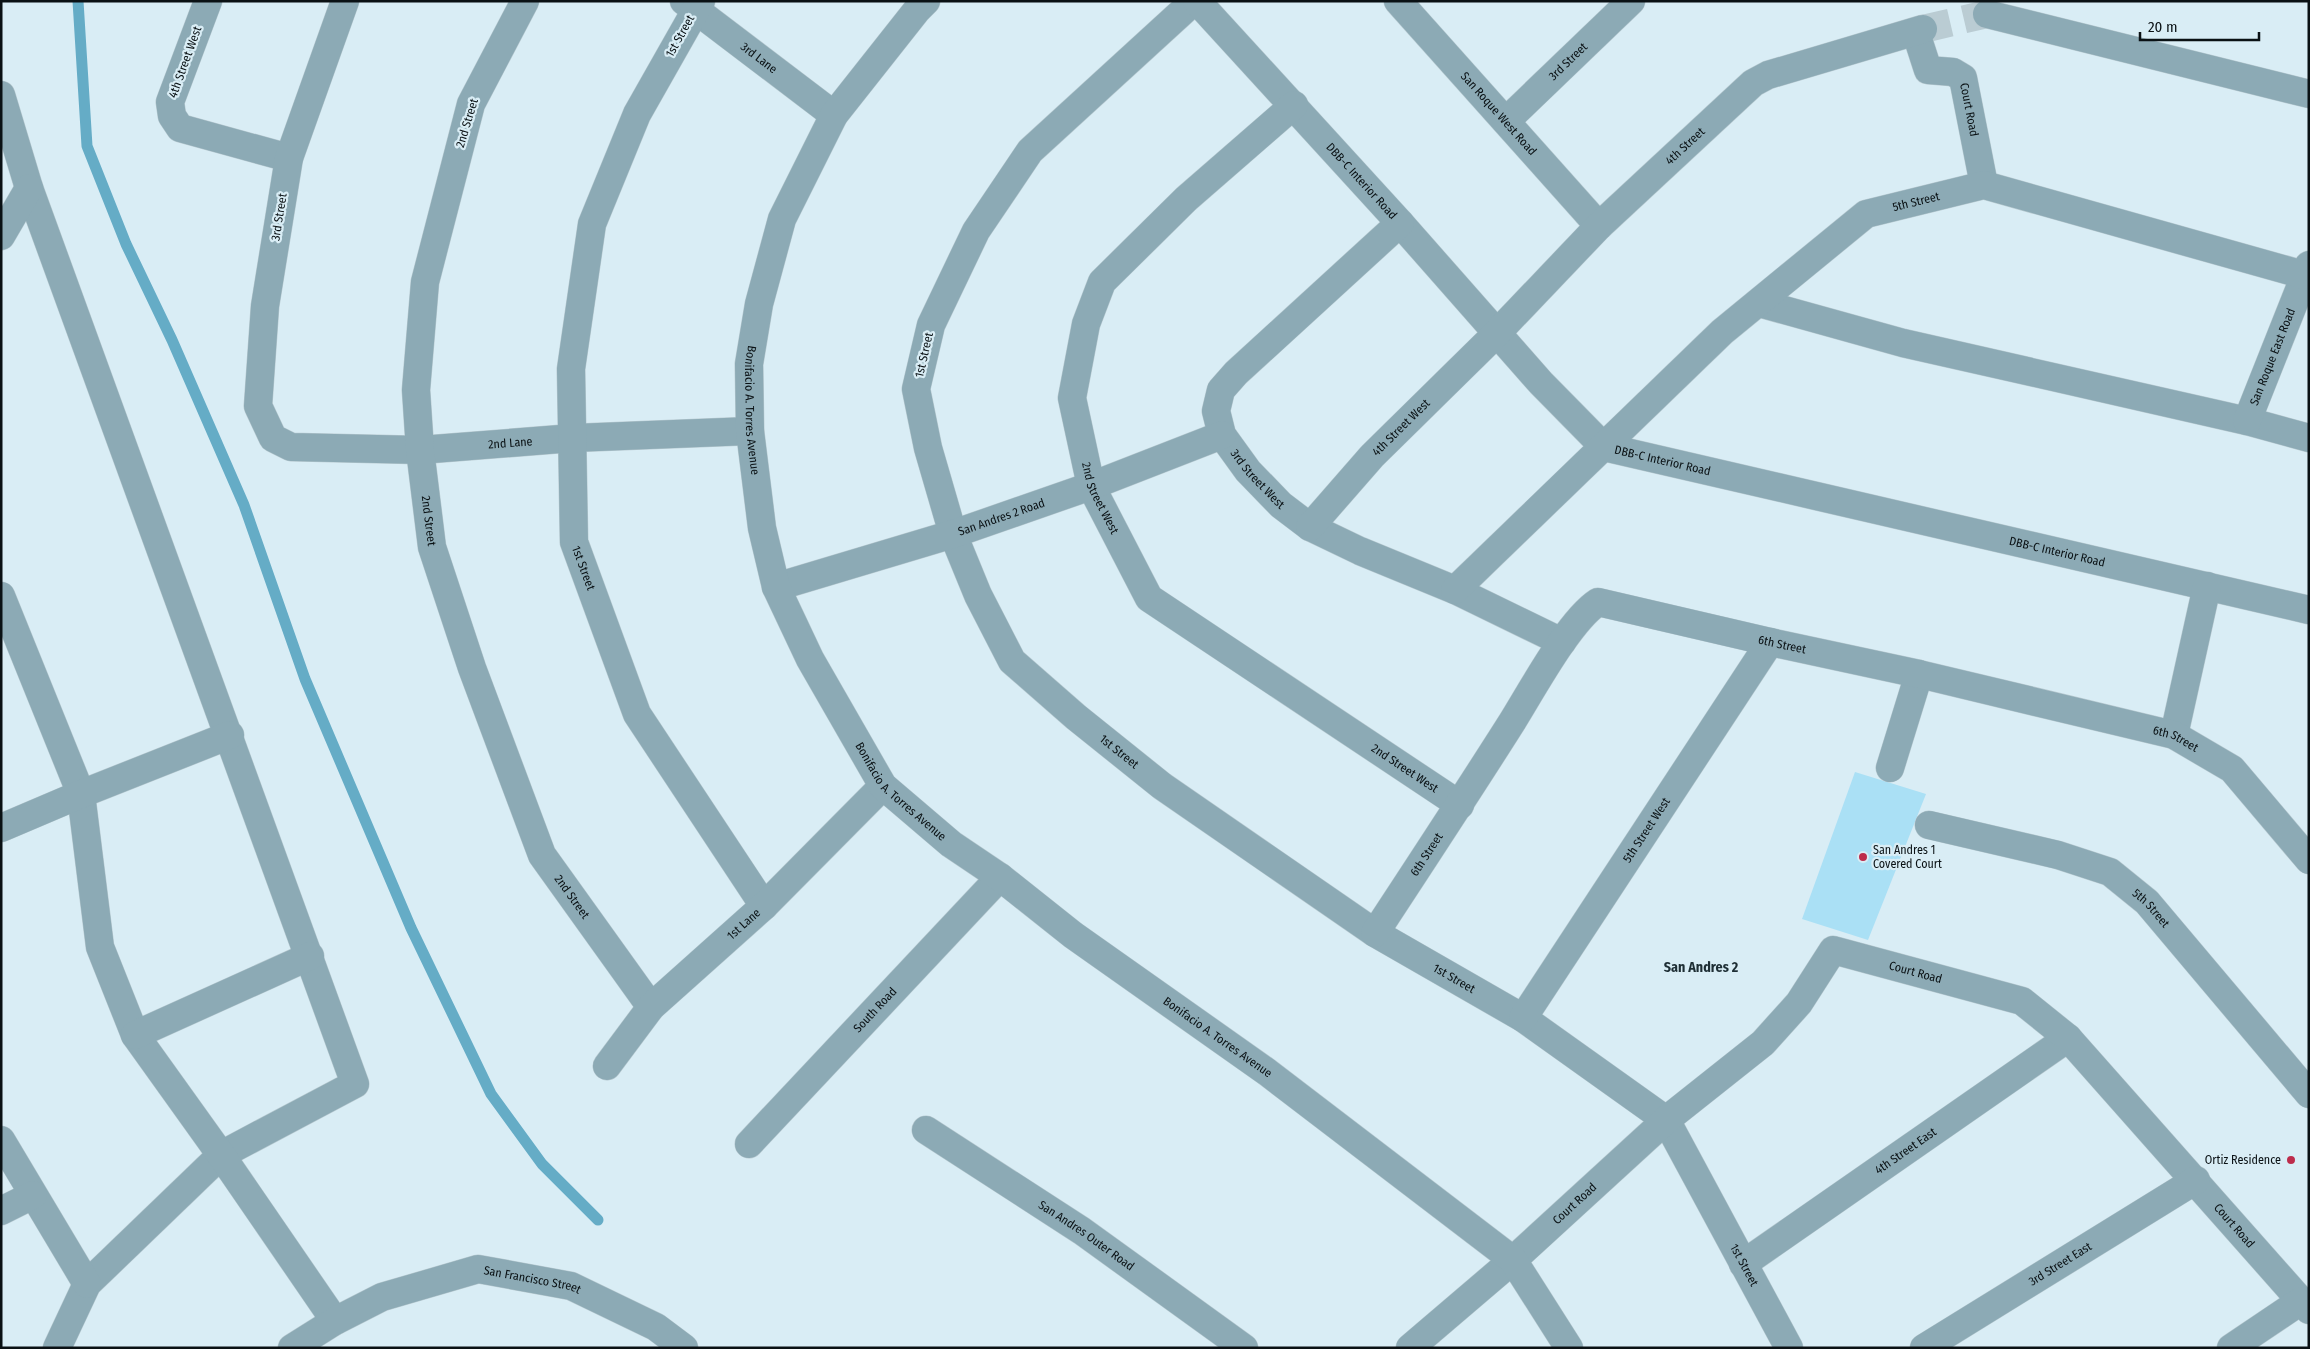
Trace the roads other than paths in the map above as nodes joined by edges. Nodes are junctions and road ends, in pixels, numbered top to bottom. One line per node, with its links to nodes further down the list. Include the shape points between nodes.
1 (208, 1): 16 (street, 4th Street West, via 170,102 172,116 180,128)
2 (345, 1): 16 (street, 3rd Street)
3 (525, 1): 32 (street, 2nd Street, via 470,104 425,282 416,390)
4 (1195, 1): 13 (street, DBB-C Interior Road); 35 (street, 1st Street, via 1030,151 976,231 931,325 916,389 928,448)
5 (1631, 1): 15 (street, 3rd Street)
6 (1402, 3): 15 (street, San Roque West Road)
7 (693, 4): 14 (street, 3rd Lane); 29 (street, 1st Street, via 637,114 592,224 571,369)
8 (916, 4): 14 (street, Bonifacio A. Torres Avenue)
9 (1987, 14): 11 (street)
10 (1920, 31): 17 (street, Court Road, via 1928,70 1953,72 1963,78); 20 (street, 4th Street, via 1753,83)
11 (2309, 94)
12 (1, 95): 18 (street)
13 (1294, 105): 19 (street, DBB-C Interior Road); 33 (street, 2nd Street West, via 1186,199 1102,282 1086,324 1072,398)
14 (834, 114): 26 (street, Bonifacio A. Torres Avenue, via 782,219 759,304 749,364)
15 (1506, 121): 20 (street, San Roque West Road)
16 (288, 158): 28 (street, 3rd Street, via 265,306 258,406)
17 (1984, 185): 22 (street, 5th Street); 23 (street, 5th Street, via 1866,214)
18 (29, 188): 21 (street); 44 (street)
19 (1400, 222): 24 (street, DBB-C Interior Road); 27 (street, 3rd Street West, via 1221,390 1216,411)
20 (1599, 226): 24 (street, 4th Street)
21 (1, 236)
22 (2306, 270): 25 (street, San Roque East Road)
23 (1759, 303): 25 (street, via 1903,343); 31 (street, 5th Street, via 1722,332)
24 (1497, 333): 31 (street, DBB-C Interior Road); 34 (street, 4th Street West, via 1372,456)
25 (2247, 421): 30 (street)
26 (750, 432): 29 (street, 2nd Lane); 37 (street, Bonifacio A. Torres Avenue, via 762,528)
27 (1222, 435): 33 (street, San Andres 2 Road); 34 (street, 3rd Street West, via 1261,485 1281,505)
28 (273, 438): 32 (street, 2nd Lane, via 291,447)
29 (573, 438): 32 (street, 2nd Lane); 54 (street, 1st Street, via 574,542 637,714)
30 (2309, 438)
31 (1604, 447): 36 (street, DBB-C Interior Road); 38 (street)
32 (420, 450): 57 (street, 2nd Street, via 432,548 472,668 542,855)
33 (1091, 486): 35 (street, San Andres 2 Road); 49 (street, 2nd Street West, via 1149,598)
34 (1310, 526): 38 (street, 3rd Street West)
35 (953, 534): 37 (street, San Andres 2 Road); 55 (street, 1st Street, via 978,595 1012,661 1162,786)
36 (2206, 586): 40 (street, DBB-C Interior Road); 45 (street)
37 (776, 588): 47 (street, Bonifacio A. Torres Avenue, via 810,659)
38 (1455, 590): 41 (street, 3rd Street West)
39 (1, 596): 48 (street)
40 (2309, 610)
41 (1562, 642): 42 (street, 6th Street, via 1591,606 1604,601); 49 (street, 6th Street)
42 (1770, 642): 43 (street, 6th Street); 58 (street, 5th Street West)
43 (1918, 674): 45 (street, 6th Street); 46 (street)
44 (230, 735): 48 (street); 56 (street)
45 (2174, 735): 52 (street, 6th Street, via 2232,769)
46 (1890, 768)
47 (883, 786): 53 (street, Bonifacio A. Torres Avenue, via 950,844); 54 (street, 1st Lane)
48 (80, 794): 51 (street); 59 (street, via 100,947)
49 (1460, 805): 55 (street, 6th Street)
50 (1929, 825): 62 (street, 5th Street, via 2058,854 2110,872 2148,902)
51 (1, 828)
52 (2309, 860)
53 (1000, 877): 66 (street, South Road); 71 (street, Bonifacio A. Torres Avenue, via 1073,935 1267,1072)
54 (764, 906): 57 (street, 1st Lane)
55 (1375, 933): 58 (street, 1st Street)
56 (310, 956): 59 (street); 67 (street, via 355,1084)
57 (651, 1007): 61 (street, 1st Lane)
58 (1523, 1018): 63 (street, 1st Street)
59 (135, 1036): 67 (street)
60 (2068, 1038): 63 (street, Court Road, via 2022,1001 1833,950 1800,1002 1763,1043); 68 (street, Court Road); 72 (street, 4th Street East)
61 (606, 1066)
62 (2309, 1094)
63 (1666, 1120): 71 (street, Court Road); 72 (street, 1st Street)
64 (926, 1130): 79 (street, San Andres Outer Road, via 1082,1231)
65 (1, 1140): 69 (street)
66 (750, 1144)
67 (221, 1155): 73 (street); 75 (street)
68 (2196, 1180): 74 (street, Court Road); 83 (street, 3rd Street East)
69 (33, 1195): 70 (street); 73 (street)
70 (1, 1211)
71 (1513, 1260): 80 (street, Court Road); 81 (street, Bonifacio A. Torres Avenue)
72 (1743, 1264): 82 (street, 1st Street)
73 (87, 1284): 76 (street)
74 (2305, 1305): 84 (street)
75 (335, 1321): 77 (street, San Francisco Street); 78 (street, San Francisco Street, via 382,1297 478,1269 571,1286 656,1327)
76 (57, 1348)
77 (292, 1348)
78 (684, 1348)
79 (1244, 1348)
80 (1410, 1348)
81 (1569, 1348)
82 (1789, 1348)
83 (1924, 1348)
84 (2231, 1348)

